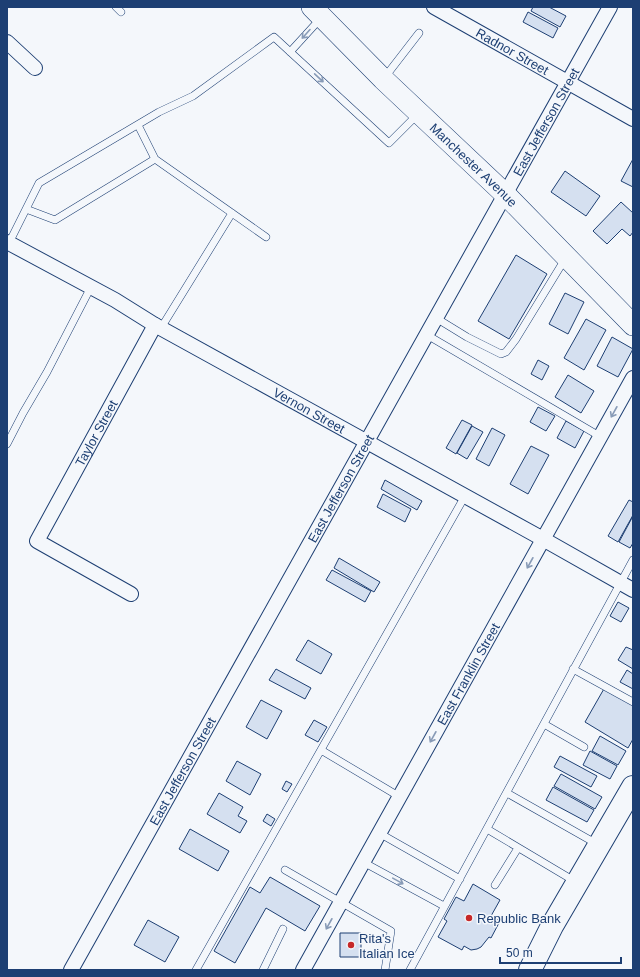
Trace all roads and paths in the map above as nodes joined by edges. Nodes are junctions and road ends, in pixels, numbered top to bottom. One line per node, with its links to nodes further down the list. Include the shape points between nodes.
1 (434, 7): 9 (street, Radnor Street)
2 (610, 7): 9 (street, East Jefferson Street)
3 (316, 12): 6 (lane, one-way to 6); 8 (street, Manchester Avenue)
4 (419, 33): 8 (lane)
5 (7, 42): 7 (street)
6 (290, 52): 10 (lane, one-way to 10, via 389,143); 12 (lane, via 274,37 193,96)
7 (35, 68)
8 (383, 79): 10 (street, Manchester Avenue)
9 (568, 82): 11 (street, Radnor Street); 14 (street, East Jefferson Street)
10 (419, 113): 14 (street, Manchester Avenue)
11 (633, 119)
12 (138, 125): 13 (lane); 15 (lane, via 39,183)
13 (155, 159): 15 (lane, via 55,220); 16 (lane)
14 (505, 194): 19 (street, Manchester Avenue); 21 (street, East Jefferson Street)
15 (26, 209): 18 (lane)
16 (232, 213): 17 (lane); 23 (lane)
17 (266, 237)
18 (8, 244): 20 (street, Vernon Street)
19 (566, 257): 21 (lane, via 506,352 501,354); 22 (street, Manchester Avenue)
20 (91, 287): 23 (street, Vernon Street); 28 (lane)
21 (436, 318): 24 (street, East Jefferson Street)
22 (633, 325)
23 (158, 327): 27 (street, Vernon Street); 34 (street, Taylor Street, via 37,541)
24 (427, 335): 26 (lane); 27 (street, East Jefferson Street)
25 (633, 378): 26 (street, East Franklin Street, one-way to 26)
26 (600, 436): 30 (street, East Franklin Street)
27 (366, 442): 29 (street, Vernon Street); 55 (street, East Jefferson Street)
28 (7, 444)
29 (465, 496): 30 (street, Vernon Street); 39 (lane)
30 (543, 539): 32 (street, Vernon Street); 42 (street, East Franklin Street, one-way to 42)
31 (633, 560): 32 (lane)
32 (620, 583): 33 (street, Vernon Street); 35 (lane)
33 (633, 590)
34 (131, 594)
35 (573, 669): 36 (lane); 37 (lane)
36 (633, 702)
37 (544, 724): 38 (lane); 41 (lane)
38 (584, 747)
39 (321, 750): 42 (lane); 56 (lane)
40 (633, 787): 45 (main road)
41 (507, 793): 43 (lane); 45 (lane)
42 (400, 797): 44 (street, East Franklin Street)
43 (487, 829): 46 (lane); 49 (lane)
44 (379, 833): 47 (street, East Franklin Street); 49 (lane)
45 (600, 846): 50 (main road)
46 (518, 848): 50 (lane); 51 (lane)
47 (364, 862): 52 (street, East Franklin Street); 53 (lane, one-way to 53)
48 (285, 870): 52 (lane)
49 (460, 879): 53 (lane)
50 (578, 884): 61 (main road, via 552,926)
51 (495, 885)
52 (341, 901): 58 (street, East Franklin Street, one-way to 58); 59 (lane, via 391,931)
53 (444, 906): 60 (lane)
54 (283, 929): 57 (lane)
55 (71, 970)
56 (196, 970)
57 (263, 970)
58 (303, 970)
59 (385, 970)
60 (410, 970)
61 (530, 970)

